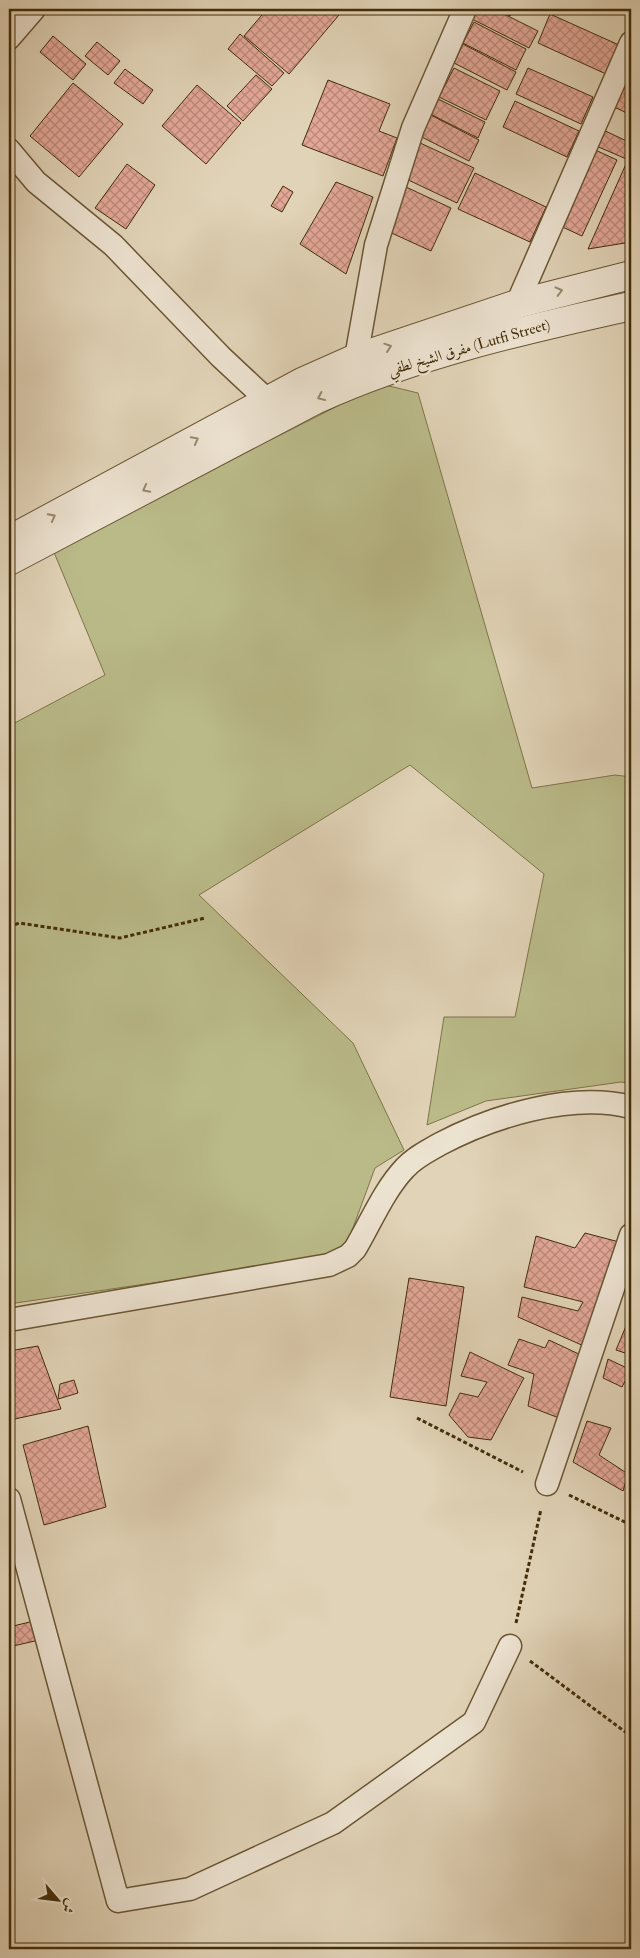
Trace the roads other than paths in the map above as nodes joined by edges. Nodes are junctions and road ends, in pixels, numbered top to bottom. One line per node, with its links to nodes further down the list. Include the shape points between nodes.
1 (34, 9): 3 (street)
2 (465, 9): 9 (street, via 413,128 376,246)
3 (9, 38)
4 (631, 43): 7 (street)
5 (9, 150): 10 (street, via 36,182 113,245 221,357)
6 (631, 275): 7 (street, one-way to 6)
7 (517, 304): 9 (street, one-way to 7)
8 (631, 306): 9 (street, مفرق الشيخ لطفي (Lutfi Street))
9 (361, 367): 10 (street); 12 (street, one-way to 12, via 315,400)
10 (268, 400): 11 (street, one-way to 10)
11 (9, 540)
12 (9, 561)
13 (631, 1107): 15 (street, via 614,1102 594,1102 522,1112 451,1138 406,1166 355,1249 329,1265)
14 (631, 1235): 16 (street)
15 (9, 1320)
16 (547, 1484)
17 (9, 1499): 18 (street, via 118,1901 190,1888 333,1823 474,1722)
18 (510, 1646)

